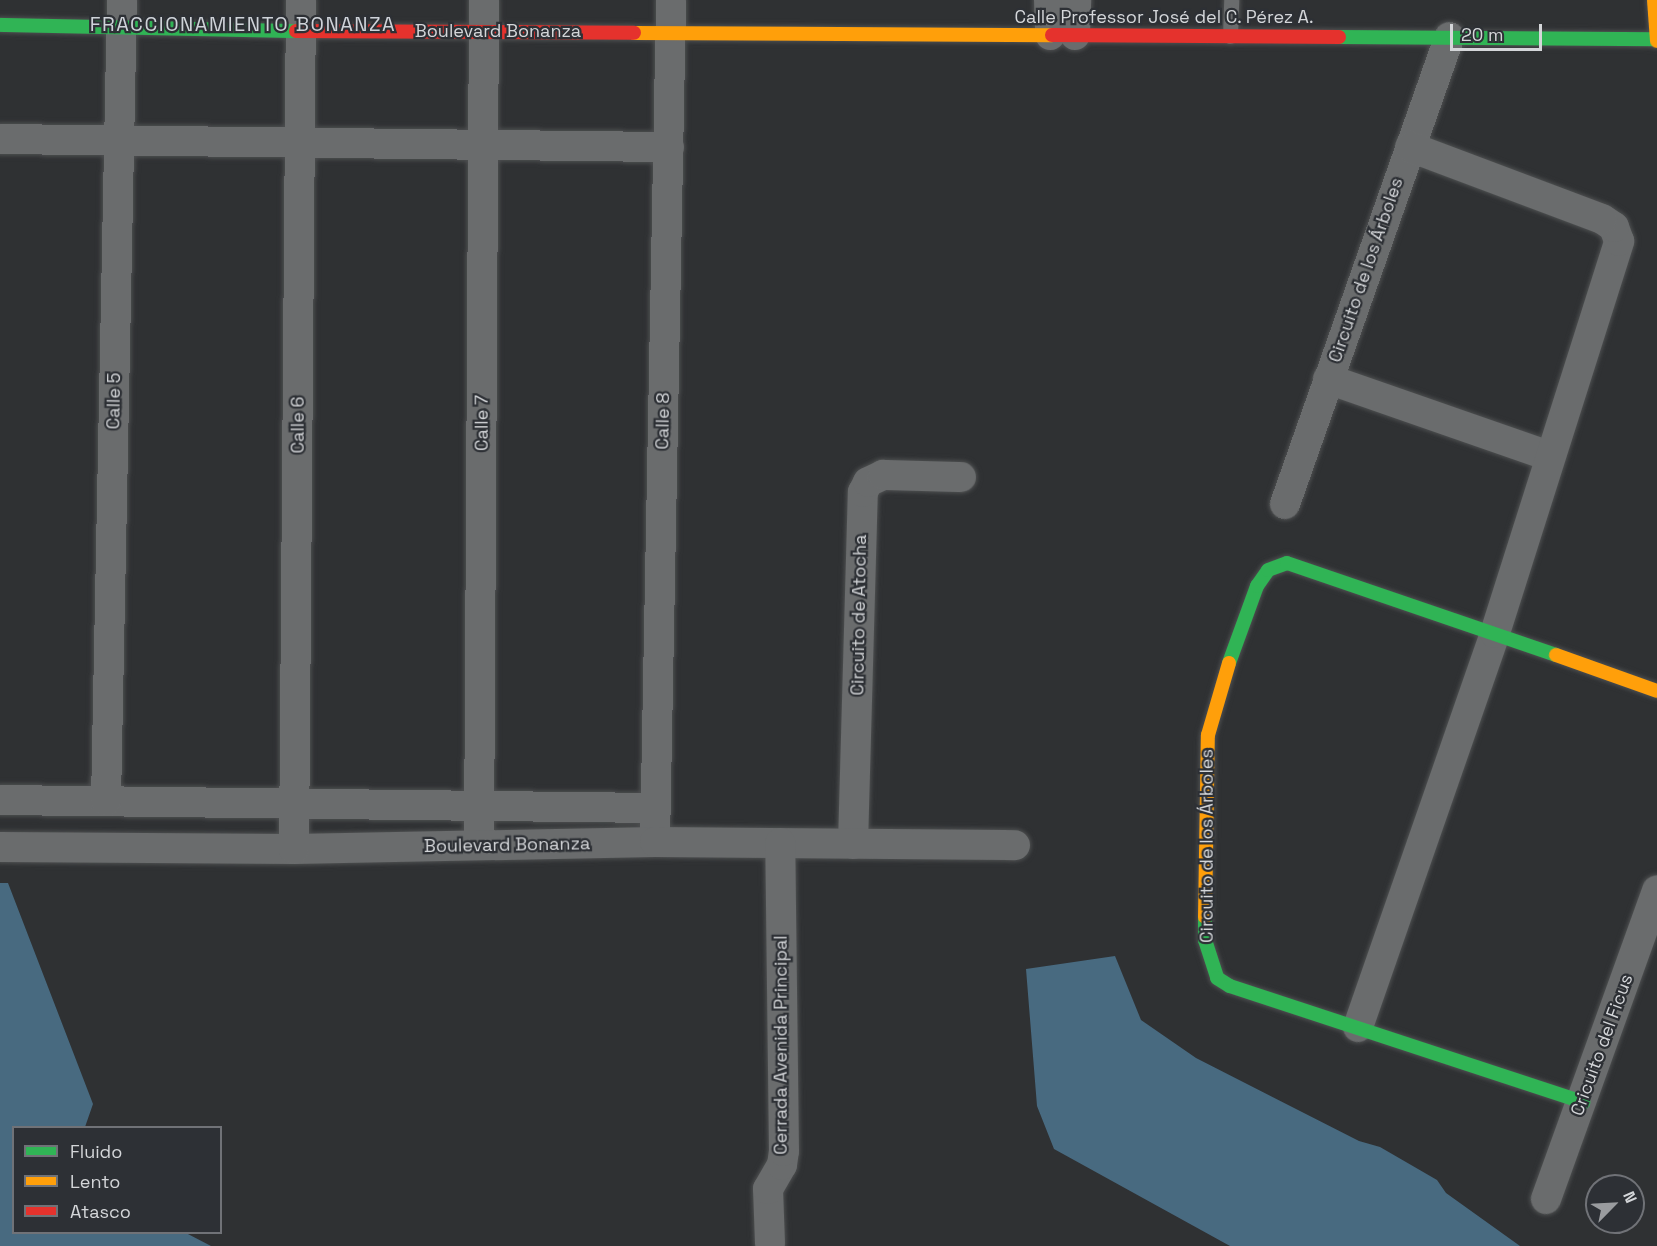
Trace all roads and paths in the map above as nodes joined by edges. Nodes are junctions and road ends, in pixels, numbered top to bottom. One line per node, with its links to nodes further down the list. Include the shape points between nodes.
1 (122, 0): 10 (street, Calle 5)
2 (301, 0): 12 (street, Calle 6)
3 (484, 0): 11 (street, Calle 7)
4 (671, 0): 13 (street, Calle 8)
5 (1049, 0): 14 (street)
6 (1076, 0): 14 (street)
7 (1231, 0): 15 (lane)
8 (1654, 0): 17 (street)
9 (0, 26): 10 (street, Boulevard Bonanza)
10 (122, 29): 12 (street, Boulevard Bonanza); 19 (street, Calle 5)
11 (484, 31): 12 (street, Boulevard Bonanza); 13 (street, Boulevard Bonanza); 21 (street, Calle 7)
12 (300, 32): 20 (street, Calle 6)
13 (671, 32): 14 (street, Calle Professor José del C. Pérez A.); 22 (street, Calle 8)
14 (1063, 35): 15 (street, Calle Professor José del C. Pérez A.)
15 (1230, 36): 16 (street, Calle Professor José del C. Pérez A.)
16 (1449, 37): 17 (street, Calle Professor José del C. Pérez A.); 23 (street, Circuito de los Árboles)
17 (1657, 40)
18 (0, 139): 19 (street)
19 (119, 141): 20 (street); 31 (street, Calle 5)
20 (300, 142): 21 (street); 32 (street, Calle 6)
21 (483, 145): 22 (street); 33 (street, Calle 7)
22 (669, 147): 34 (street, Calle 8)
23 (1410, 147): 24 (street, Circuito de los Árboles); 25 (street, via 1602,219 1617,235 1618,247)
24 (1328, 379): 25 (street); 27 (street, Circuito de los Árboles)
25 (1550, 456): 28 (street)
26 (961, 477): 37 (street, Circuito de Atocha, via 883,475 868,482 863,492)
27 (1285, 504)
28 (1495, 633): 29 (street, Circuito de los Árboles); 43 (street); 43 (street, Circuito de los Árboles, via 1287,562 1272,567 1259,580 1230,658 1213,709 1206,759 1205,940 1211,966 1217,978 1230,986)
29 (1657, 691)
30 (0, 800): 31 (street, Boulevard Bonanza)
31 (106, 801): 32 (street, Boulevard Bonanza)
32 (295, 803): 33 (street, Boulevard Bonanza); 41 (street, Calle 6)
33 (479, 806): 34 (street, Boulevard Bonanza); 38 (street, Calle 7)
34 (655, 808): 35 (street, Calle 8)
35 (655, 842): 36 (street, Boulevard Bonanza); 38 (street, Boulevard Bonanza)
36 (780, 843): 37 (street, Boulevard Bonanza); 46 (street, Cerrada Avenida Principal, via 784,1151 782,1165 768,1189)
37 (853, 844): 39 (street, Boulevard Bonanza)
38 (479, 845): 41 (street, Boulevard Bonanza)
39 (1015, 845)
40 (0, 847): 41 (street, Boulevard Bonanza)
41 (294, 849)
42 (1657, 890): 44 (street, Cricuito del Ficus)
43 (1358, 1027): 44 (street, Circuito de los Árboles)
44 (1583, 1102): 45 (street, Cricuito del Ficus)
45 (1546, 1199)
46 (770, 1243)

